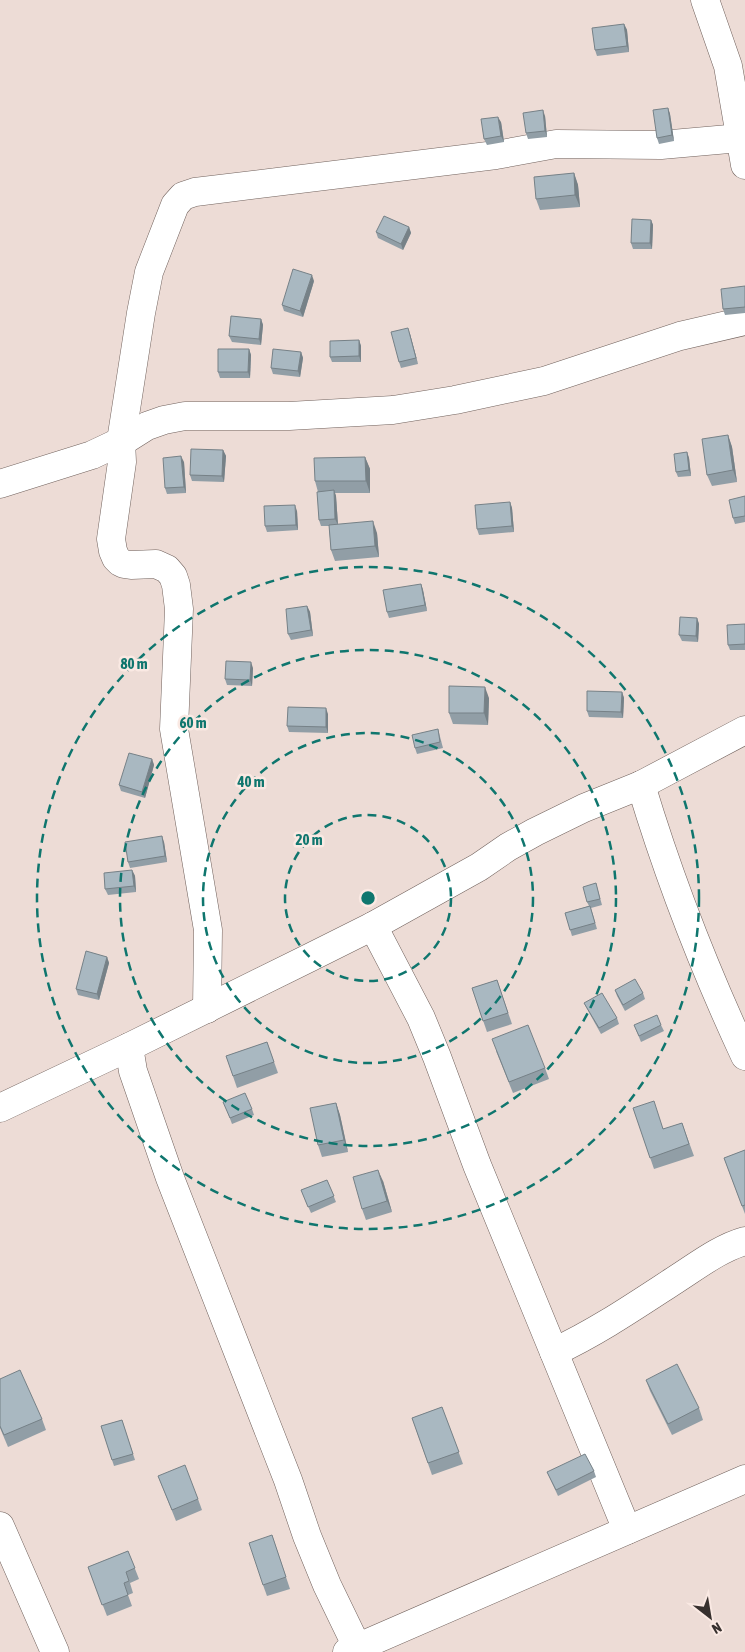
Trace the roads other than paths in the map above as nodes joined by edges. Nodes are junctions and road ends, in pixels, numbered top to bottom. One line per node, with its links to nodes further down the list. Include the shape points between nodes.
1 (705, 0): 2 (street, via 728,66)
2 (740, 138): 3 (street); 5 (street, via 661,145 556,144 496,155 188,194 175,205 149,272)
3 (745, 166)
4 (745, 320): 5 (street, via 680,336 544,381 499,391 393,410 289,416 185,416 147,426)
5 (121, 441): 6 (street, via 92,455); 10 (street, via 122,462 111,539 113,551 124,564 156,564 167,569 176,585 179,609 174,729 208,930)
6 (0, 484)
7 (745, 730): 8 (street)
8 (641, 785): 9 (street, via 584,808 508,846 479,867); 12 (street, via 686,919)
9 (373, 926): 10 (street); 15 (street, via 421,1018)
10 (207, 1009): 11 (street)
11 (129, 1047): 13 (street); 19 (street, via 133,1071 170,1178)
12 (745, 1056)
13 (0, 1108)
14 (745, 1241): 15 (street, via 714,1255 602,1328)
15 (554, 1352): 18 (street)
16 (745, 1479): 18 (street)
17 (0, 1526): 20 (street)
18 (627, 1530): 19 (street)
19 (352, 1650)
20 (55, 1652)

